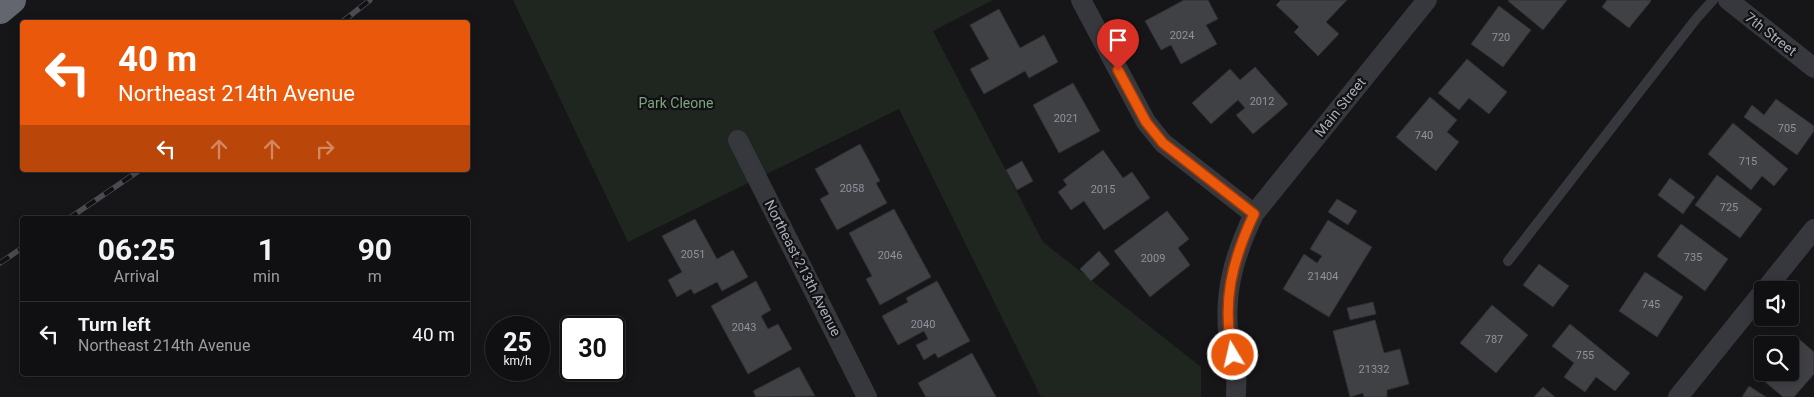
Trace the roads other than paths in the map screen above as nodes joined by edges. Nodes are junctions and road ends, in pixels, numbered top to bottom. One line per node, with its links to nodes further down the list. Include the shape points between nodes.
1 (12, 0): 6 (highway)
2 (1082, 0): 9 (street, via 1152,129 1163,143)
3 (1427, 0): 9 (street, Main Street)
4 (1713, 0): 11 (lane)
5 (1728, 0): 7 (street, 7th Street)
6 (0, 10)
7 (1814, 68)
8 (738, 140): 14 (street, Northeast 213th Avenue)
9 (1254, 214): 15 (street, Main Street, via 1238,249 1230,279 1228,310 1236,369)
10 (1814, 229): 12 (street)
11 (1508, 261)
12 (1772, 281)
13 (1754, 303): 16 (street)
14 (867, 397)
15 (1236, 397)
16 (1678, 397)

